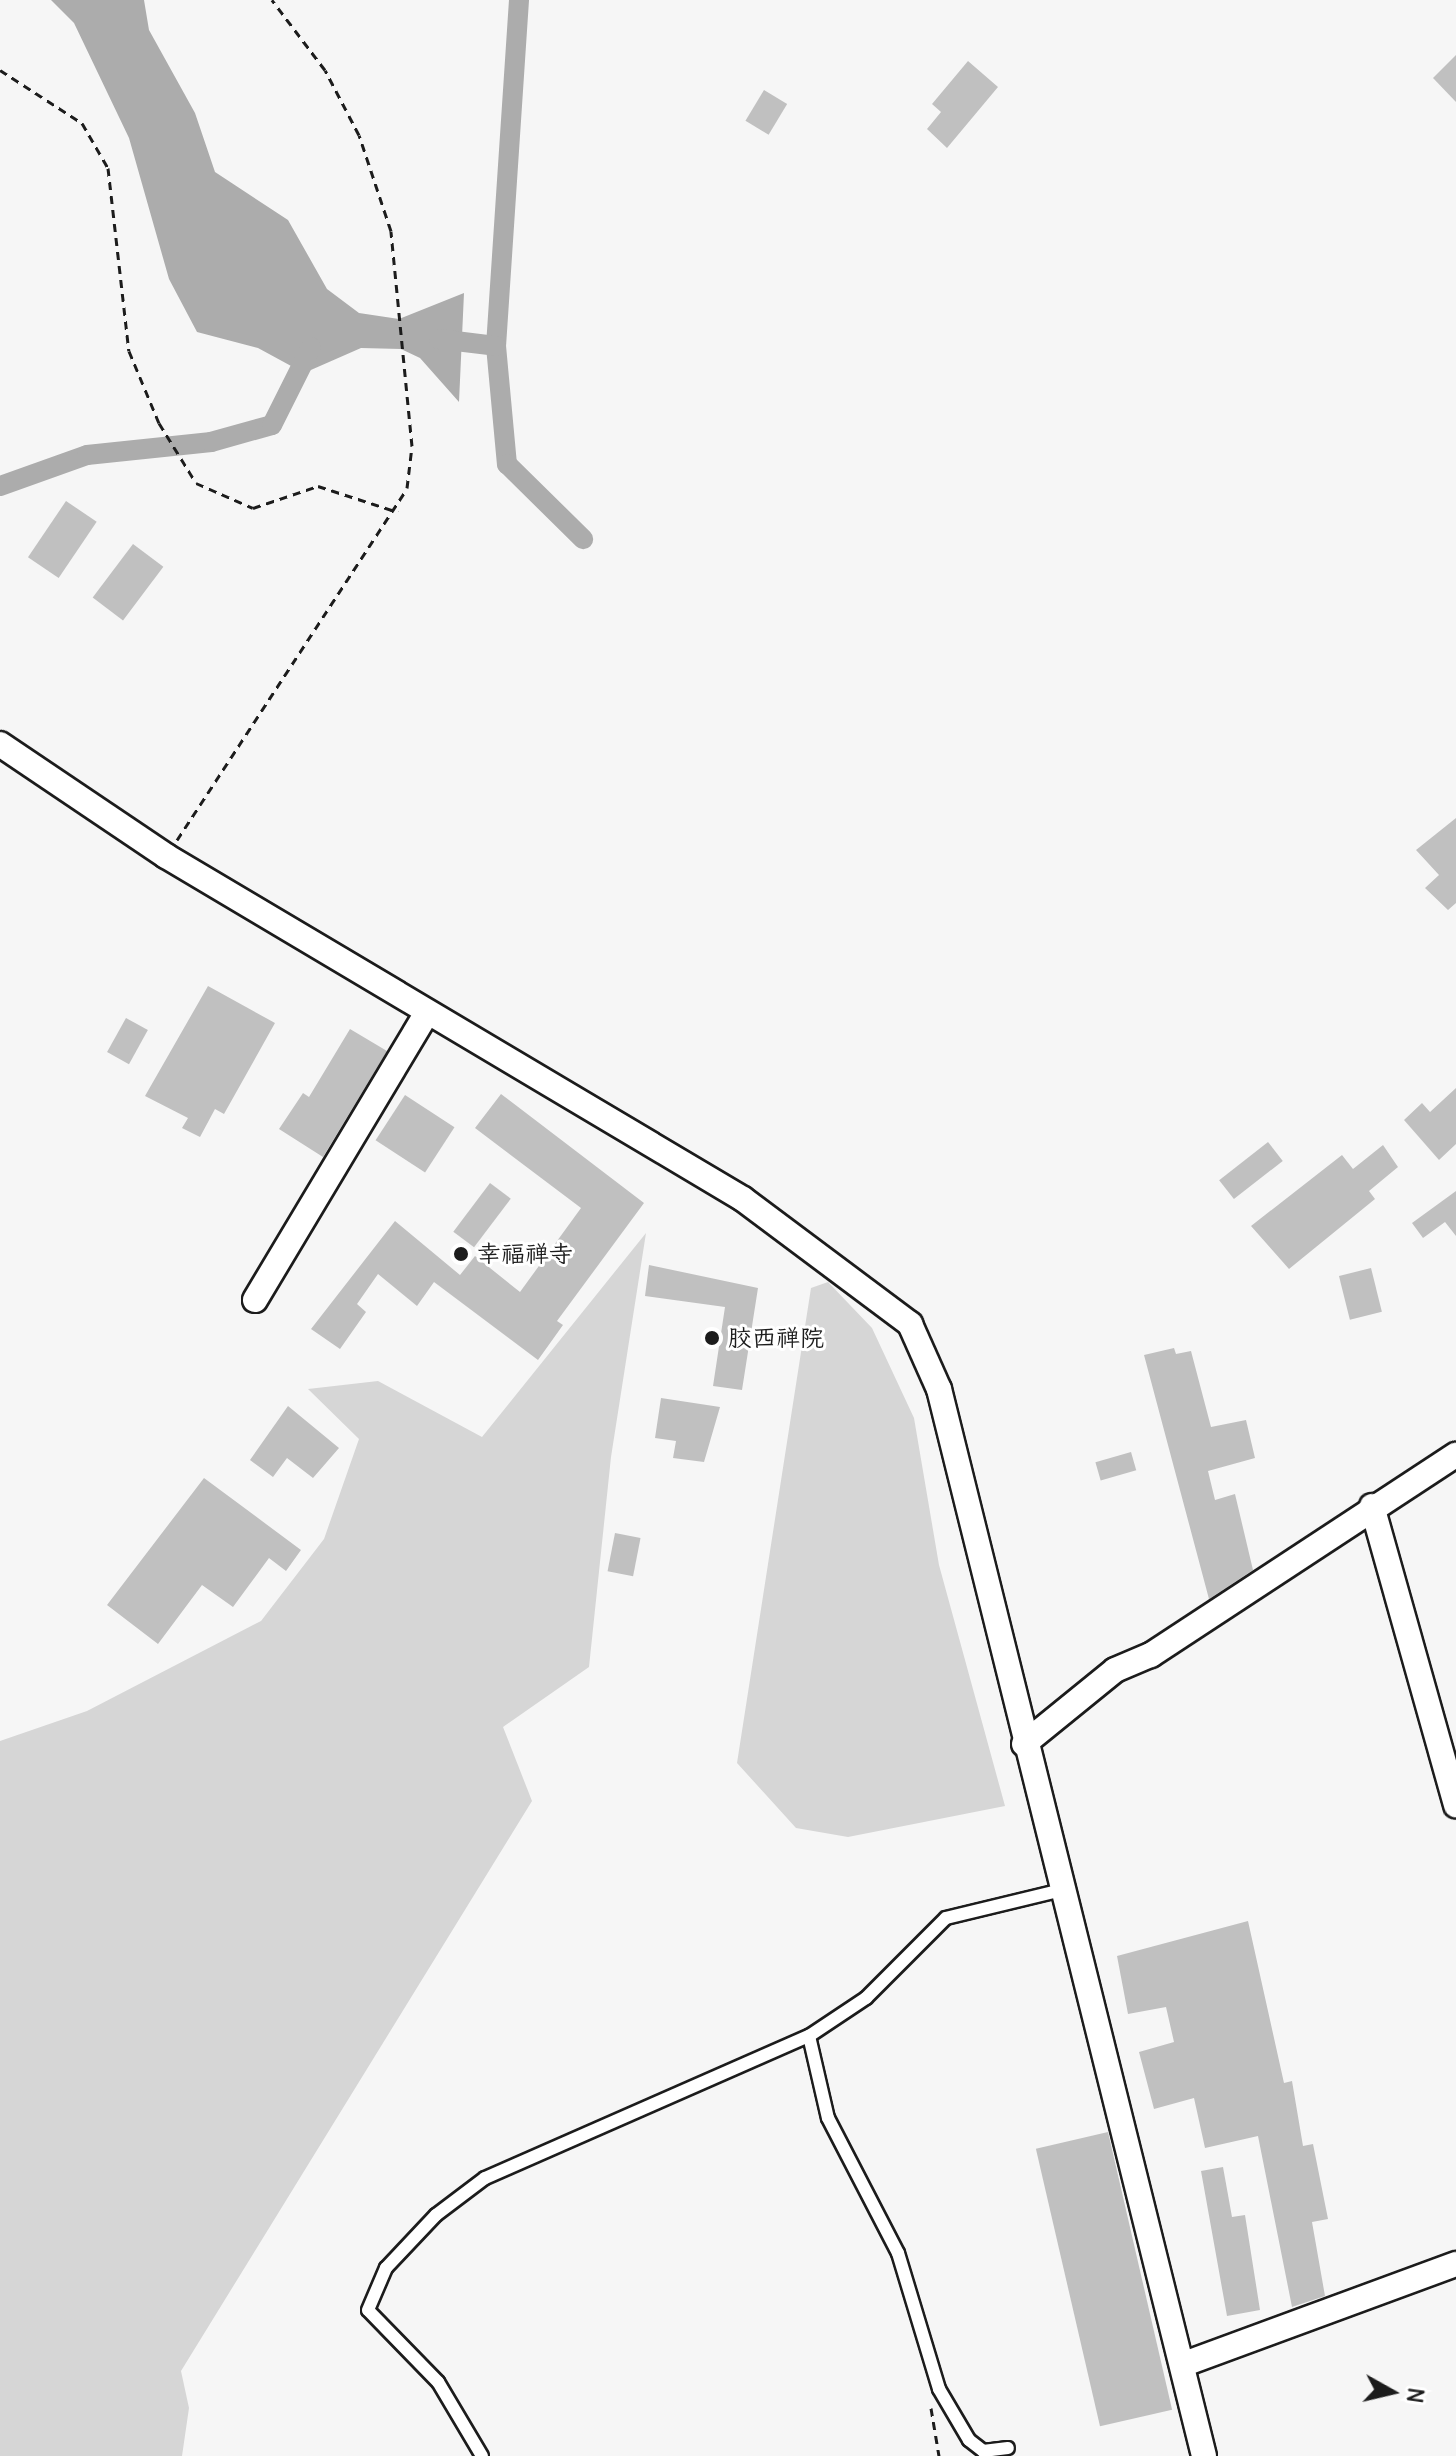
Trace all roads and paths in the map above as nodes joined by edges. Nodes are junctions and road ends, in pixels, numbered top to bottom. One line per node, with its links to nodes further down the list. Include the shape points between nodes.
1 (272, 0): 3 (path, via 325,70 359,135 391,231 400,372 412,446)
2 (0, 70): 3 (path, via 82,123 108,168 129,351 182,468 223,500 253,508 318,486)
3 (398, 512): 5 (path)
4 (0, 744): 5 (street)
5 (166, 856): 6 (street)
6 (426, 1014): 7 (street); 10 (street, via 743,1199 910,1324 939,1389)
7 (255, 1300)
8 (1456, 1455): 9 (street)
9 (1372, 1506): 10 (street, via 1151,1655 1115,1670); 11 (street)
10 (1024, 1744): 12 (street)
11 (1456, 1805)
12 (1062, 1890): 13 (lane, via 946,1918 866,1998); 15 (street)
13 (809, 2036): 16 (lane, via 828,2118 898,2253); 18 (lane, via 485,2178 386,2268 368,2310 438,2382)
14 (1456, 2264): 15 (street)
15 (1184, 2364): 20 (street)
16 (939, 2389): 17 (lane, via 969,2440 983,2451); 19 (path, via 931,2403)
17 (1008, 2448)
18 (482, 2456)
19 (939, 2456)
20 (1204, 2456)

